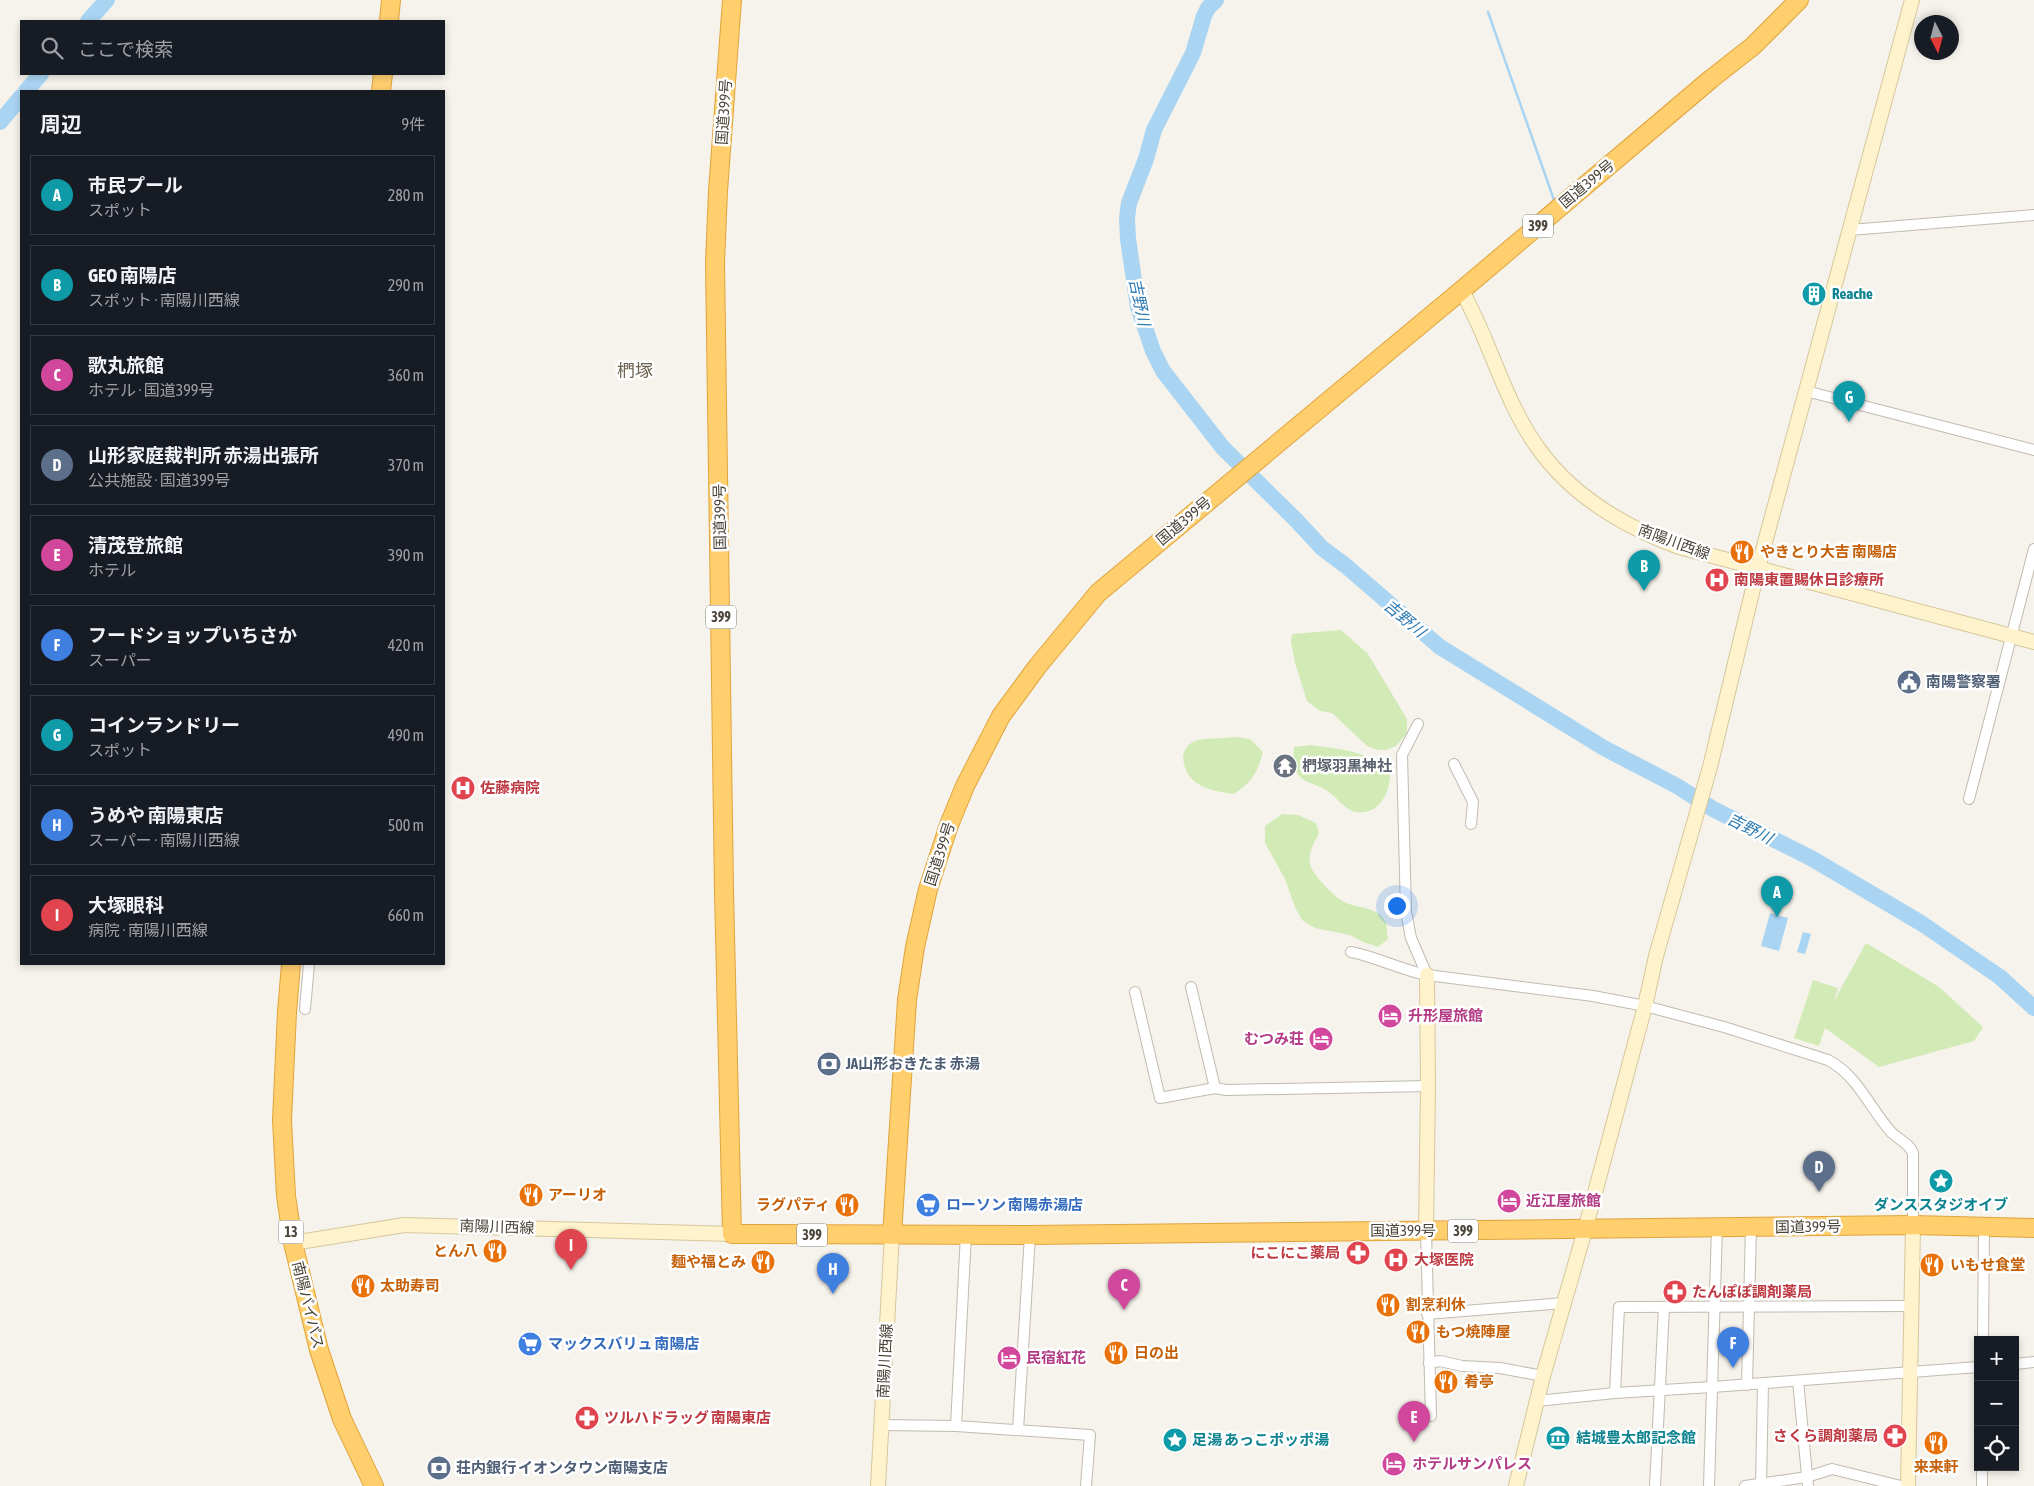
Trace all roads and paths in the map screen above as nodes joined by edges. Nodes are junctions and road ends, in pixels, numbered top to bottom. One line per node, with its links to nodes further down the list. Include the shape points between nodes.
1 (391, 0): 5 (highway)
2 (732, 0): 38 (highway, 国道399号 / 399, via 715,263)
3 (1799, 0): 10 (highway, 国道399号 / 399, via 1753,46)
4 (1912, 0): 9 (street)
5 (389, 20)
6 (383, 75): 7 (highway)
7 (381, 90)
8 (2034, 215): 9 (street)
9 (1850, 230): 11 (street)
10 (1462, 290): 14 (street, 南陽川西線, via 1524,426 1538,448 1568,482 1613,516 1658,539); 41 (highway, 国道399号 / 399, via 1098,593 1001,716 949,825 928,890 915,947 908,991)
11 (1806, 391): 12 (street); 14 (street)
12 (2034, 450)
13 (2034, 549): 15 (street)
14 (1758, 568): 15 (street, 南陽川西線); 27 (street, via 1710,767 1656,956)
15 (2011, 636): 16 (street, 南陽川西線); 19 (street)
16 (2034, 642)
17 (1418, 724): 24 (street, via 1402,755 1406,912 1411,938)
18 (1454, 764): 20 (street, via 1473,802)
19 (1969, 799)
20 (1472, 824)
21 (1351, 952): 24 (street)
22 (291, 965): 42 (highway, 南陽バイパス / 13, via 282,1120)
23 (309, 965): 28 (street)
24 (1427, 975): 27 (street, via 1594,996); 29 (street)
25 (1191, 987): 30 (street)
26 (1135, 992): 30 (street, via 1160,1098)
27 (1645, 1006): 31 (street, via 1804,1052 1840,1067 1864,1093 1890,1130 1911,1148); 36 (street)
28 (306, 1009)
29 (1428, 1086): 30 (street); 37 (street)
30 (1215, 1088)
31 (1913, 1225): 32 (highway, 国道399号 / 399); 34 (highway, 国道399号 / 399); 44 (street)
32 (1984, 1227): 35 (highway, 国道399号 / 399); 49 (street)
33 (1717, 1228): 34 (highway, 国道399号 / 399); 36 (highway, 国道399号 / 399); 46 (street)
34 (1751, 1228): 47 (street)
35 (2034, 1228)
36 (1586, 1230): 37 (highway, 国道399号 / 399); 43 (street)
37 (1426, 1231): 40 (highway, 国道399号 / 399); 48 (street)
38 (732, 1234): 41 (highway, 国道399号 / 399); 42 (street, 南陽川西線, via 410,1224)
39 (966, 1234): 40 (highway, 国道399号 / 399); 41 (highway, 国道399号 / 399); 65 (street)
40 (1030, 1234): 66 (street)
41 (892, 1235): 64 (street, 南陽川西線)
42 (292, 1243): 70 (highway, 南陽バイパス / 13, via 322,1358 342,1419)
43 (1564, 1302): 48 (street); 55 (street)
44 (1911, 1306): 47 (street); 54 (street)
45 (1664, 1307): 46 (street); 60 (street); 61 (street, via 1618,1307)
46 (1713, 1307): 47 (street); 59 (street)
47 (1749, 1308): 58 (street)
48 (1428, 1314): 51 (street)
49 (1982, 1336)
50 (2034, 1362): 52 (street)
51 (1429, 1363): 55 (street, via 1440,1361); 63 (street)
52 (2019, 1364)
53 (1974, 1367): 54 (street)
54 (1909, 1371): 56 (street); 78 (street)
55 (1544, 1376): 62 (street)
56 (1798, 1381): 57 (street); 68 (street)
57 (1763, 1384): 58 (street); 69 (street)
58 (1747, 1385): 59 (street)
59 (1712, 1387): 60 (street); 75 (street)
60 (1660, 1390): 61 (street); 74 (street)
61 (1615, 1393): 62 (street)
62 (1537, 1400): 73 (street)
63 (1430, 1416)
64 (882, 1425): 65 (street); 71 (street, 南陽川西線)
65 (956, 1426): 66 (street)
66 (1018, 1430): 72 (street, via 1090,1435)
67 (1982, 1471): 79 (street)
68 (1807, 1482): 69 (street); 77 (street, via 1832,1469)
69 (1761, 1485): 76 (street)
70 (374, 1486)
71 (878, 1486)
72 (1086, 1486)
73 (1516, 1486)
74 (1655, 1486)
75 (1709, 1486)
76 (1745, 1486)
77 (1901, 1486)
78 (1908, 1486)
79 (1982, 1486)

